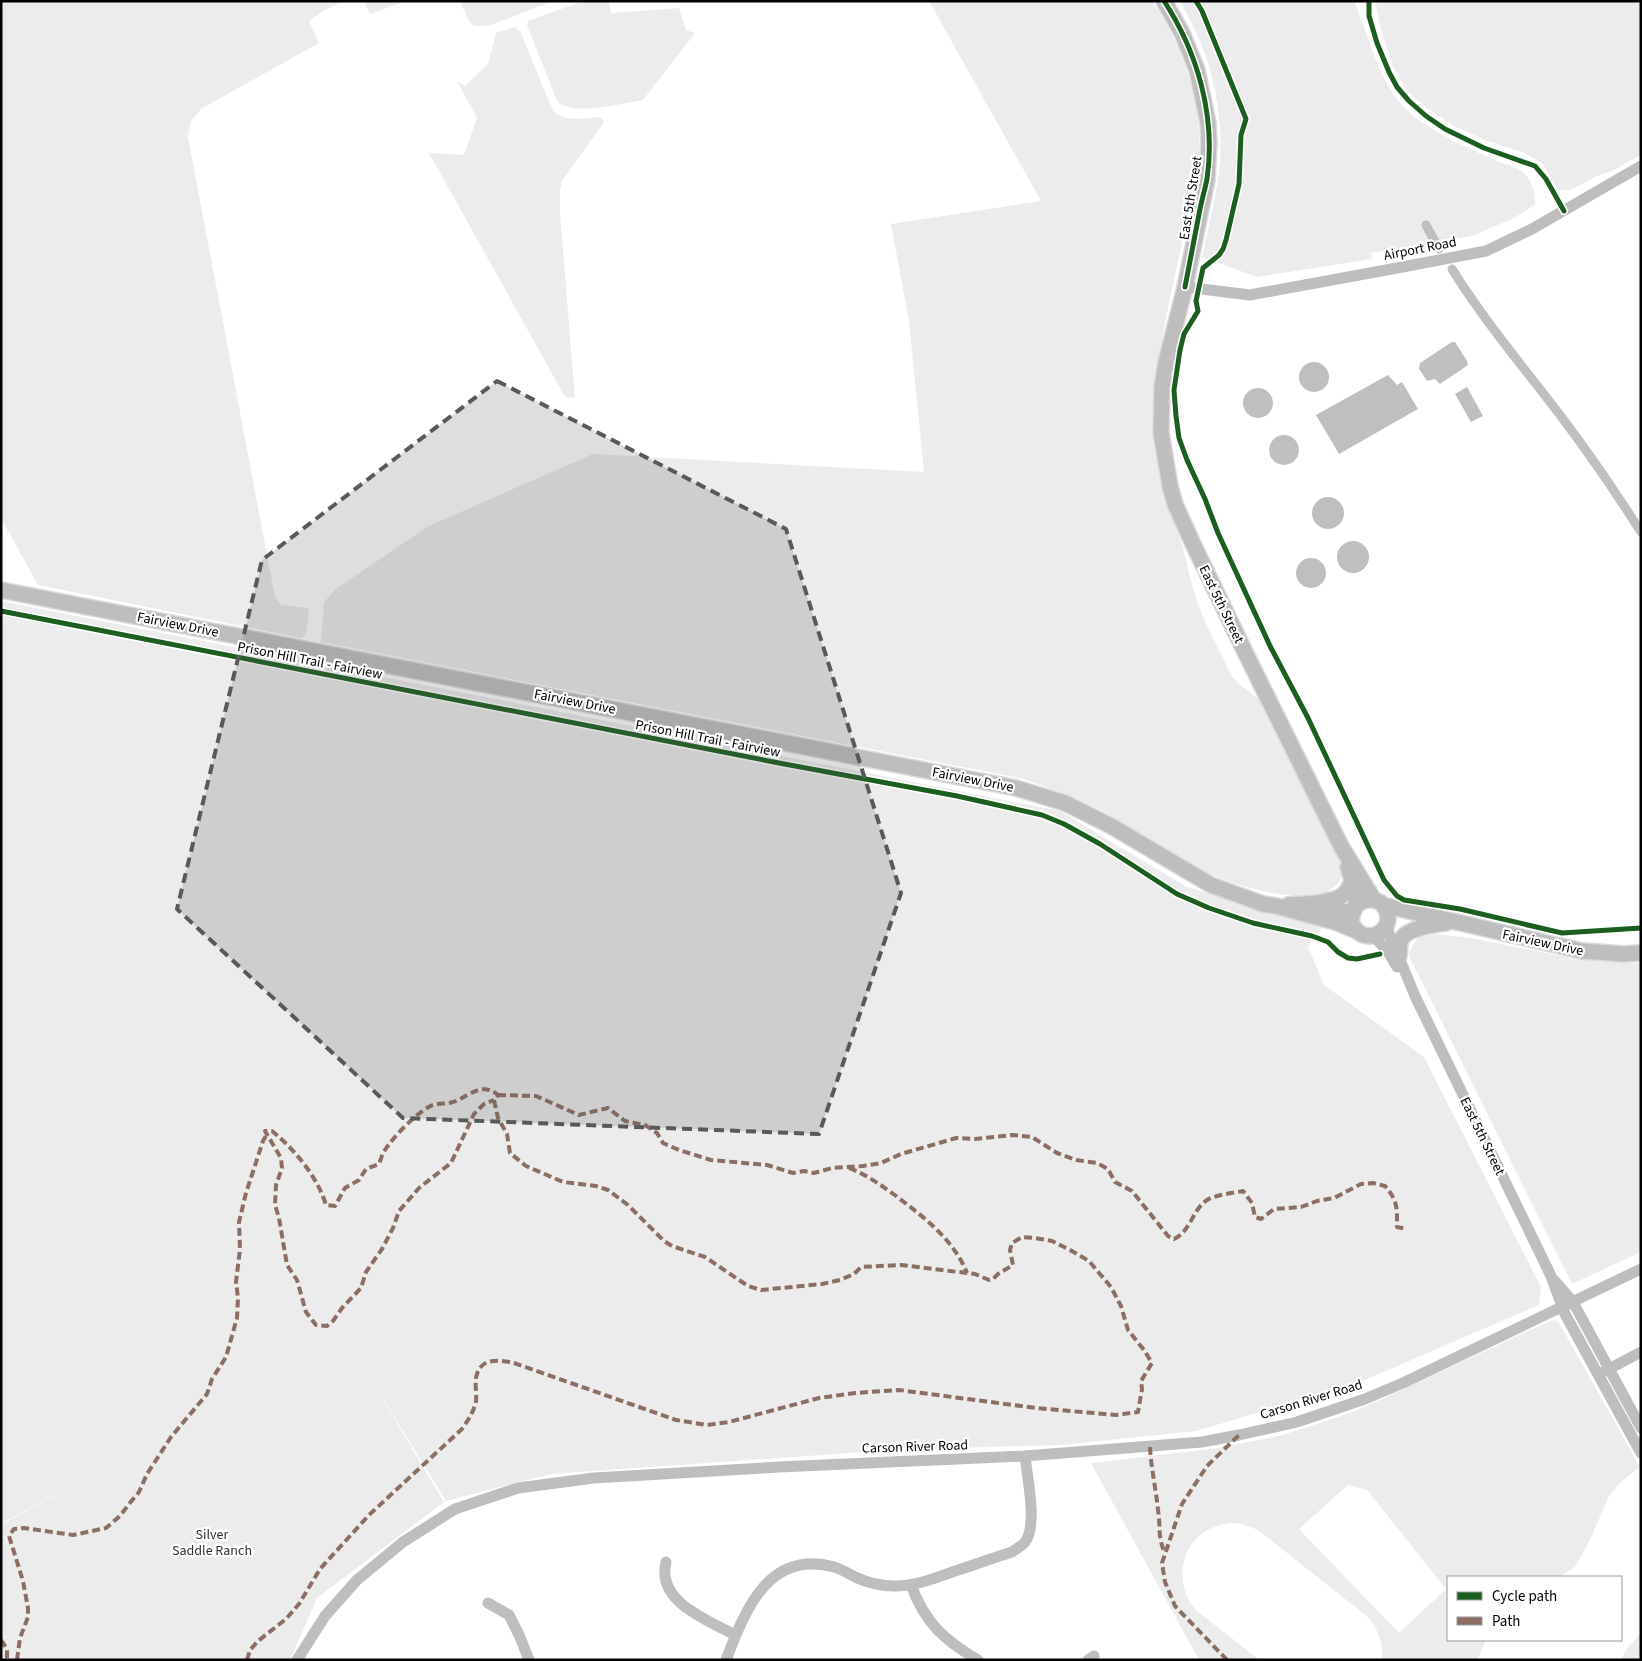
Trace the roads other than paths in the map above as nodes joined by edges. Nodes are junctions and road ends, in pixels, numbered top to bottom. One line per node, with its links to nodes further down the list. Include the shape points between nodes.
1 (1164, 1): 3 (main road, East 5th Street, via 1197,70 1208,123 1207,180)
2 (1641, 166): 3 (street, Airport Road, via 1532,229 1486,250 1262,293)
3 (1185, 287): 7 (main road, East 5th Street, via 1162,387 1161,433 1175,504)
4 (1, 586): 6 (main road, Fairview Drive)
5 (1, 590): 6 (main road, Fairview Drive)
6 (20, 593): 10 (main road, Fairview Drive, via 1016,788 1066,804 1103,822 1211,885 1263,904)
7 (1341, 846): 8 (main road, East 5th Street); 9 (main road, East 5th Street)
8 (1352, 881): 10 (main road, via 1344,894 1333,900); 11 (main road, East 5th Street, via 1356,894)
9 (1379, 903): 11 (main road, via 1364,900); 12 (main road, Fairview Drive); 13 (main road, via 1387,912)
10 (1281, 907): 11 (main road, Fairview Drive); 14 (main road, Fairview Drive)
11 (1354, 909): 14 (main road, via 1352,922)
12 (1453, 921): 13 (main road, Fairview Drive, via 1404,920); 16 (main road, Fairview Drive, via 1582,951); 17 (main road, via 1408,932 1401,939)
13 (1387, 924): 15 (main road); 17 (street, East 5th Street)
14 (1357, 931): 15 (main road)
15 (1373, 936): 18 (street, East 5th Street, via 1387,950)
16 (1641, 953)
17 (1399, 956): 18 (street, East 5th Street)
18 (1415, 996): 20 (street, East 5th Street)
19 (1641, 1270): 21 (street, Carson River Road)
20 (1551, 1276): 21 (street, East 5th Street); 22 (street, East 5th Street)
21 (1573, 1302): 22 (street, Carson River Road); 24 (street, East 5th Street)
22 (1562, 1307): 25 (street, East 5th Street); 28 (street, Carson River Road, via 1406,1382 1297,1422 1202,1442)
23 (1641, 1352): 24 (street)
24 (1609, 1369): 25 (street); 26 (street, East 5th Street)
25 (1598, 1375): 27 (street, East 5th Street)
26 (1641, 1428)
27 (1641, 1453)
28 (1025, 1456): 30 (street, via 1031,1520 1025,1542 1012,1552); 33 (street, Carson River Road, via 779,1466 594,1478 518,1488 455,1509 403,1542 357,1580 325,1616)
29 (666, 1562): 32 (street, via 667,1586 679,1602)
30 (911, 1585): 32 (street, via 880,1585 823,1564 796,1566 769,1579); 36 (street, via 922,1611 943,1637)
31 (488, 1603): 34 (street, via 509,1615)
32 (735, 1635): 35 (street)
33 (297, 1660)
34 (529, 1660)
35 (726, 1660)
36 (978, 1660)

